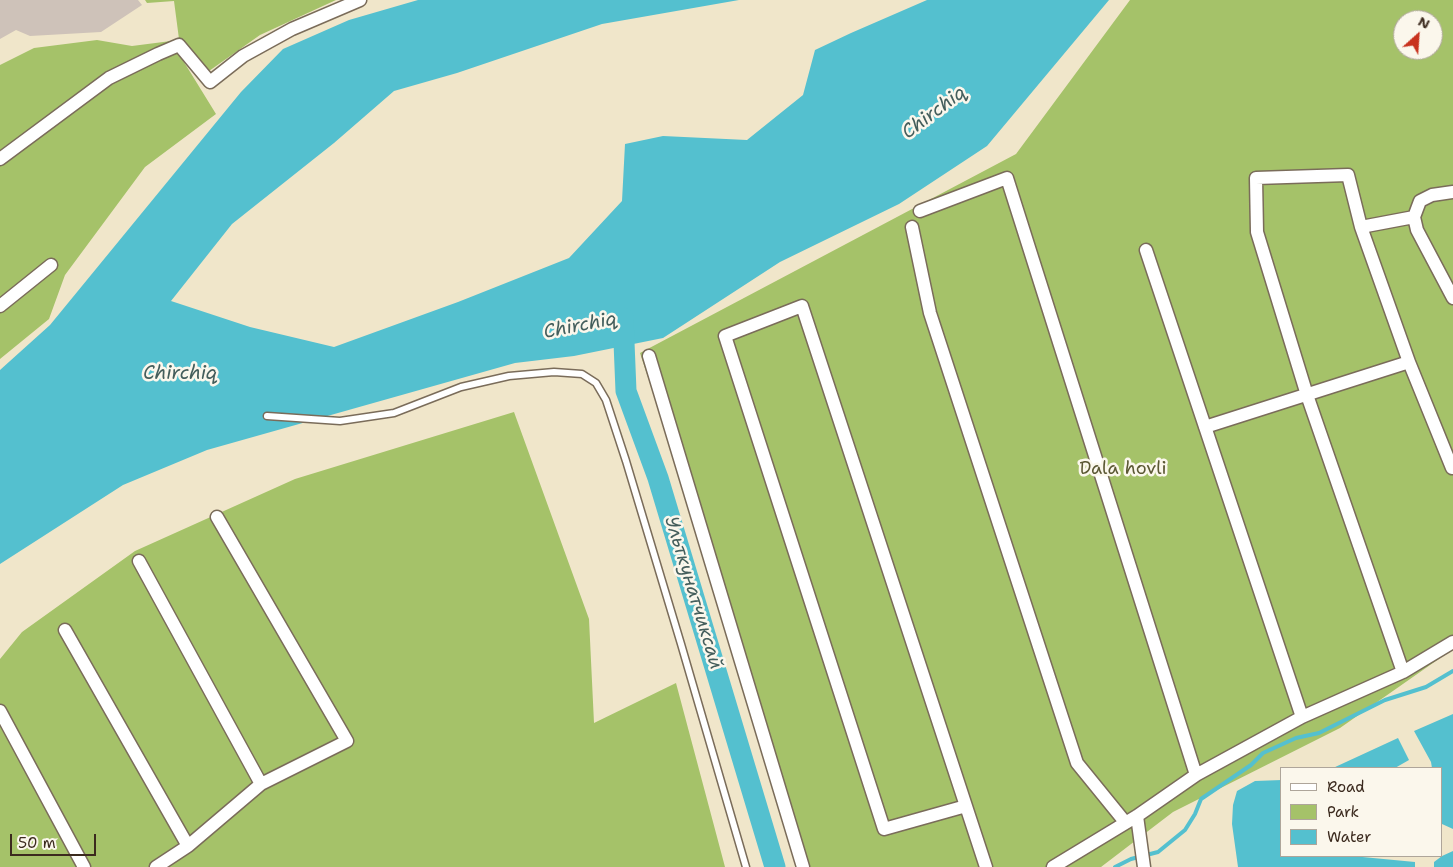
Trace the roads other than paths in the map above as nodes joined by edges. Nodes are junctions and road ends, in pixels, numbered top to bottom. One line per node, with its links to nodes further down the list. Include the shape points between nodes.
1 (360, 0): 2 (street, via 292,29 243,56 210,82 179,45 109,78)
2 (0, 159)
3 (1453, 192): 5 (street, via 1432,195 1420,201)
4 (920, 211): 25 (street, via 1007,178)
5 (1414, 217): 7 (street); 10 (street, via 1417,230)
6 (912, 227): 29 (street, via 930,313 1077,763)
7 (1361, 227): 13 (street); 14 (street, via 1348,176 1256,178 1257,232)
8 (1146, 250): 16 (street)
9 (51, 265): 11 (street)
10 (1453, 298)
11 (0, 306)
12 (649, 356): 34 (street)
13 (1409, 362): 14 (street); 17 (street)
14 (1308, 395): 16 (street); 22 (street)
15 (267, 416): 33 (lane, via 340,421 394,413 461,387 509,376 554,372 582,374 596,383 606,400 629,470)
16 (1205, 427): 24 (street)
17 (1452, 468)
18 (217, 516): 26 (street, via 347,741)
19 (139, 561): 26 (street)
20 (65, 630): 30 (street)
21 (1453, 642): 22 (street)
22 (1403, 672): 24 (street)
23 (0, 710): 31 (street)
24 (1302, 717): 25 (street)
25 (1196, 775): 28 (street)
26 (261, 784): 30 (street)
27 (966, 806): 27 (street, via 884,829 725,336 802,306); 35 (street)
28 (1137, 816): 29 (street); 37 (street)
29 (1125, 822): 36 (street)
30 (188, 846): 32 (street)
31 (84, 867)
32 (156, 867)
33 (746, 867)
34 (803, 867)
35 (986, 867)
36 (1053, 867)
37 (1144, 867)

